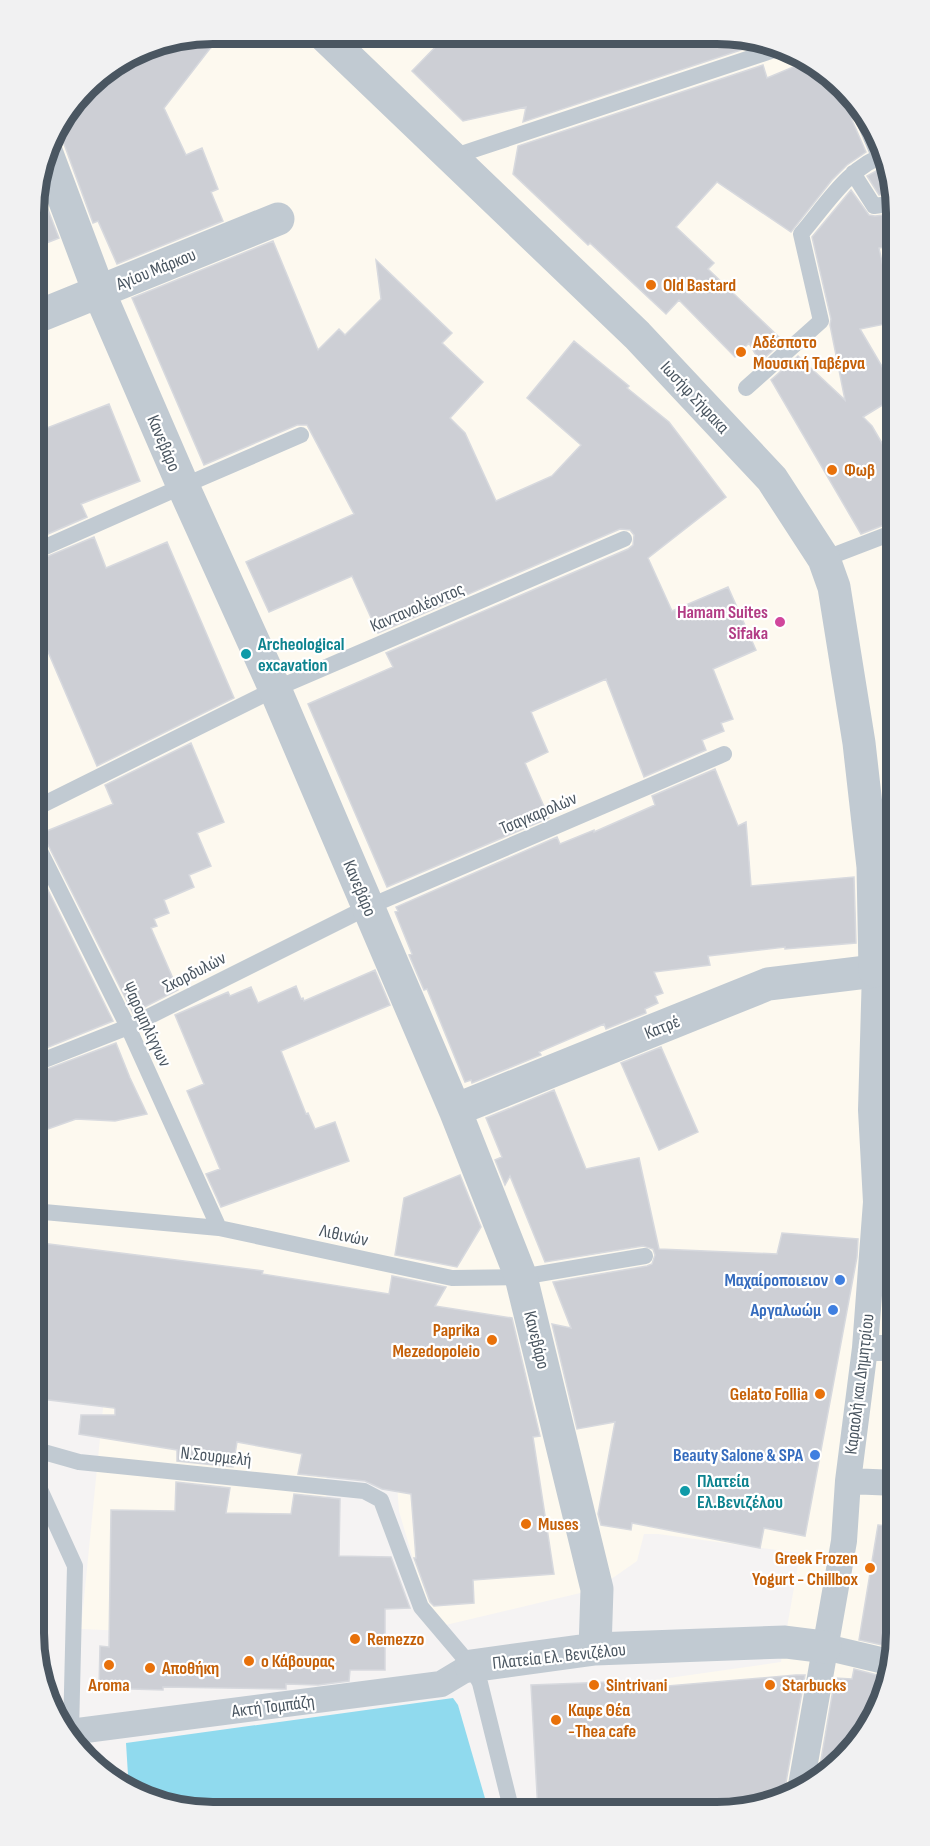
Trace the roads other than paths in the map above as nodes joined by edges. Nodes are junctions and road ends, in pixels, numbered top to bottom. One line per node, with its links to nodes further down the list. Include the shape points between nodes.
1 (333, 44): 3 (street, Ιωσήφ Σήφακα)
2 (770, 51): 3 (lane)
3 (452, 157): 17 (street, Ιωσήφ Σήφακα, via 637,335 772,479)
4 (878, 158): 6 (lane)
5 (51, 163): 9 (street, Κανεβάρο)
6 (853, 173): 7 (lane, via 874,206); 11 (lane, via 801,234 821,321)
7 (886, 204)
8 (278, 219): 9 (street, Αγίου Μάρκου)
9 (99, 292): 10 (street, Αγίου Μάρκου); 13 (street, Κανεβάρο)
10 (44, 314)
11 (746, 388)
12 (301, 435): 13 (lane)
13 (183, 486): 16 (lane); 18 (street, Κανεβάρο)
14 (886, 535): 17 (lane)
15 (624, 539): 18 (lane, Καντανολέοντος)
16 (44, 548)
17 (824, 559): 22 (street, Ιωσήφ Σήφακα, via 834,587)
18 (275, 689): 20 (lane, Καντανολέοντος); 23 (street, Κανεβάρο)
19 (724, 754): 23 (lane, Τσαγκαρολών)
20 (44, 804)
21 (44, 859): 25 (lane, Ψαρομηλίγγων)
22 (885, 865): 24 (street, Καραολή και Δημητρίου)
23 (368, 907): 25 (lane, Σκορδυλών); 28 (street, Κανεβάρο)
24 (875, 971): 28 (street, Κατρέ, via 768,984); 29 (street, Καραολή και Δημητρίου)
25 (128, 1027): 26 (lane, Σκορδυλών); 32 (lane, Ψαρομηλίγγων)
26 (44, 1060)
27 (886, 1106): 29 (street)
28 (455, 1110): 34 (street, Κανεβάρο)
29 (871, 1110): 30 (street, Καραολή και Δημητρίου)
30 (886, 1202): 35 (street, Καραολή και Δημητρίου)
31 (44, 1212): 32 (lane, Λιθινών)
32 (219, 1228): 34 (lane, Λιθινών, via 452,1278)
33 (645, 1256): 34 (lane, Λιθινών)
34 (521, 1277): 43 (street, Κανεβάρο, via 597,1589)
35 (865, 1348): 36 (street); 38 (street, Καραολή και Δημητρίου)
36 (886, 1348)
37 (44, 1452): 41 (lane, Ν.Σουρμελή, via 79,1462 364,1491 381,1500)
38 (848, 1481): 39 (street); 42 (street, Καραολή και Δημητρίου, via 844,1541)
39 (886, 1483)
40 (44, 1498): 46 (lane, via 75,1566)
41 (386, 1512): 45 (lane, Πλατεία Ελ. Βενιζέλου, via 421,1607)
42 (825, 1647): 43 (street, Πλατεία Ελ. Βενιζέλου, via 785,1642); 44 (street); 48 (street, Καραολή και Δημητρίου)
43 (595, 1649): 45 (street, Πλατεία Ελ. Βενιζέλου)
44 (884, 1661)
45 (471, 1666): 47 (street, Ακτή Τομπάζη, via 441,1684); 49 (lane, via 482,1689)
46 (70, 1725)
47 (75, 1731)
48 (802, 1780)
49 (510, 1802)

